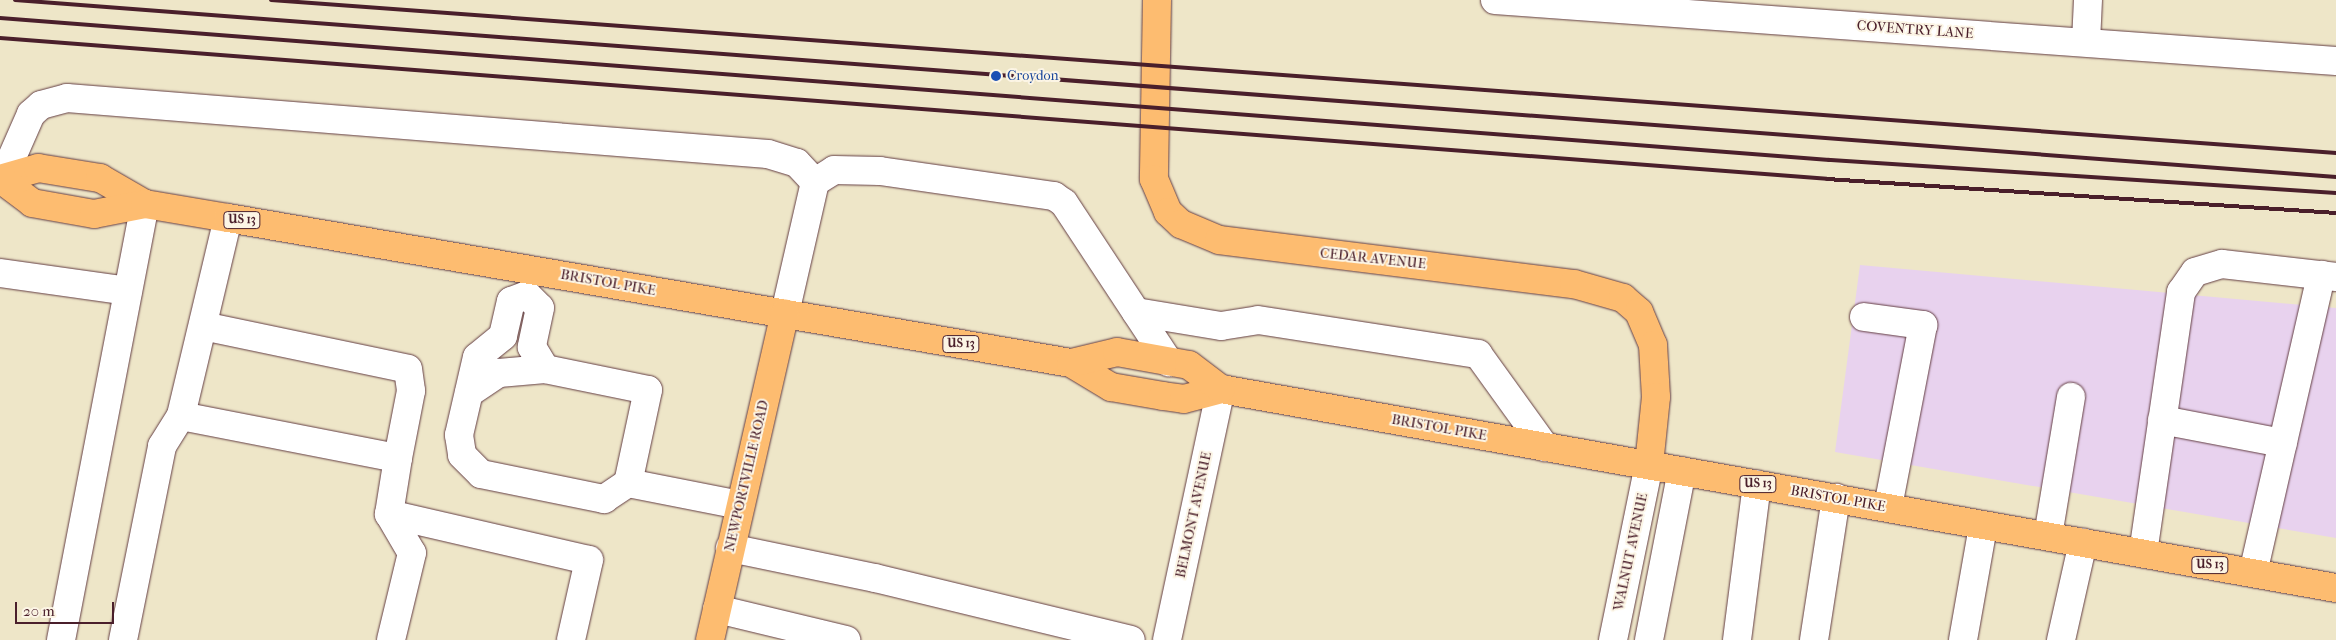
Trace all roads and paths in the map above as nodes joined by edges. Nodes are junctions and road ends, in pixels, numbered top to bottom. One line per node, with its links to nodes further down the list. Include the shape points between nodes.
1 (1157, 0): 31 (main road, CEDAR AVENUE, via 1154,179 1168,212 1181,224 1219,240 1574,284 1624,298 1639,312 1653,345 1656,398)
2 (1495, 0): 4 (street, COVENTRY LANE)
3 (2088, 0): 6 (street)
4 (1630, 5): 5 (street, COVENTRY LANE)
5 (1830, 12): 6 (street, COVENTRY LANE)
6 (2086, 42): 7 (street, COVENTRY LANE)
7 (2336, 61)
8 (1, 180): 9 (street, via 31,114 41,105 67,98 768,154 797,163); 10 (main road, BRISTOL PIKE / US 13, via 32,203 94,214); 10 (main road, BRISTOL PIKE / US 13, via 38,168 100,178)
9 (815, 182): 16 (street, via 823,174 850,169 1054,196 1064,204); 17 (street)
10 (145, 204): 11 (main road, BRISTOL PIKE / US 13); 15 (street)
11 (228, 218): 14 (main road, BRISTOL PIKE / US 13); 19 (street)
12 (0, 274): 15 (street)
13 (2329, 276): 27 (street, via 2222,264 2194,272 2181,292); 28 (street)
14 (530, 283): 17 (main road, BRISTOL PIKE / US 13); 22 (street, via 540,308 532,347); 24 (street, via 511,301 502,336 477,357)
15 (128, 291): 47 (street)
16 (1136, 312): 20 (street); 29 (street, via 1222,326 1258,320 1478,354)
17 (784, 313): 21 (main road, BRISTOL PIKE / US 13); 36 (main road, NEWPORTVILLE ROAD)
18 (1864, 317): 37 (street, via 1923,325)
19 (203, 326): 26 (street); 30 (street, via 408,369 411,391)
20 (1169, 362): 21 (main road, BRISTOL PIKE / US 13, via 1117,352); 23 (main road, BRISTOL PIKE / US 13, via 1189,365)
21 (1071, 363): 23 (main road, BRISTOL PIKE / US 13, via 1111,387 1184,399)
22 (545, 369): 24 (street, via 499,374); 33 (street, via 648,390)
23 (1221, 390): 29 (main road, BRISTOL PIKE / US 13); 54 (street, BELMONT AVENUE)
24 (469, 393): 33 (street, via 459,435 462,455 481,474 604,499)
25 (2071, 397): 40 (street)
26 (181, 416): 30 (street); 48 (street, via 162,446)
27 (2162, 420): 28 (street); 43 (street)
28 (2283, 442): 44 (street)
29 (1545, 446): 31 (main road, BRISTOL PIKE / US 13)
30 (398, 458): 38 (street)
31 (1650, 465): 32 (main road, BRISTOL PIKE / US 13); 55 (street, WALNUT AVENUE)
32 (1682, 471): 34 (main road, BRISTOL PIKE / US 13); 56 (street)
33 (628, 483): 36 (street)
34 (1757, 484): 35 (main road, BRISTOL PIKE / US 13); 57 (street)
35 (1836, 498): 37 (main road, BRISTOL PIKE / US 13); 58 (street)
36 (740, 505): 42 (main road, NEWPORTVILLE ROAD)
37 (1888, 508): 39 (main road, BRISTOL PIKE / US 13)
38 (390, 514): 49 (street, via 412,553); 50 (street, via 589,560)
39 (1983, 526): 40 (main road, BRISTOL PIKE / US 13); 59 (street)
40 (2048, 536): 41 (main road, BRISTOL PIKE / US 13)
41 (2083, 542): 43 (main road, BRISTOL PIKE / US 13); 60 (street)
42 (730, 548): 46 (main road, NEWPORTVILLE ROAD); 53 (street, via 875,578)
43 (2143, 553): 44 (main road, BRISTOL PIKE / US 13)
44 (2253, 573): 45 (main road, BRISTOL PIKE / US 13)
45 (2336, 588)
46 (717, 609): 51 (main road, NEWPORTVILLE ROAD); 52 (street)
47 (61, 640)
48 (124, 640)
49 (391, 640)
50 (571, 640)
51 (710, 640)
52 (846, 640)
53 (1130, 640)
54 (1167, 640)
55 (1613, 640)
56 (1649, 640)
57 (1737, 640)
58 (1814, 640)
59 (1963, 640)
60 (2062, 640)

